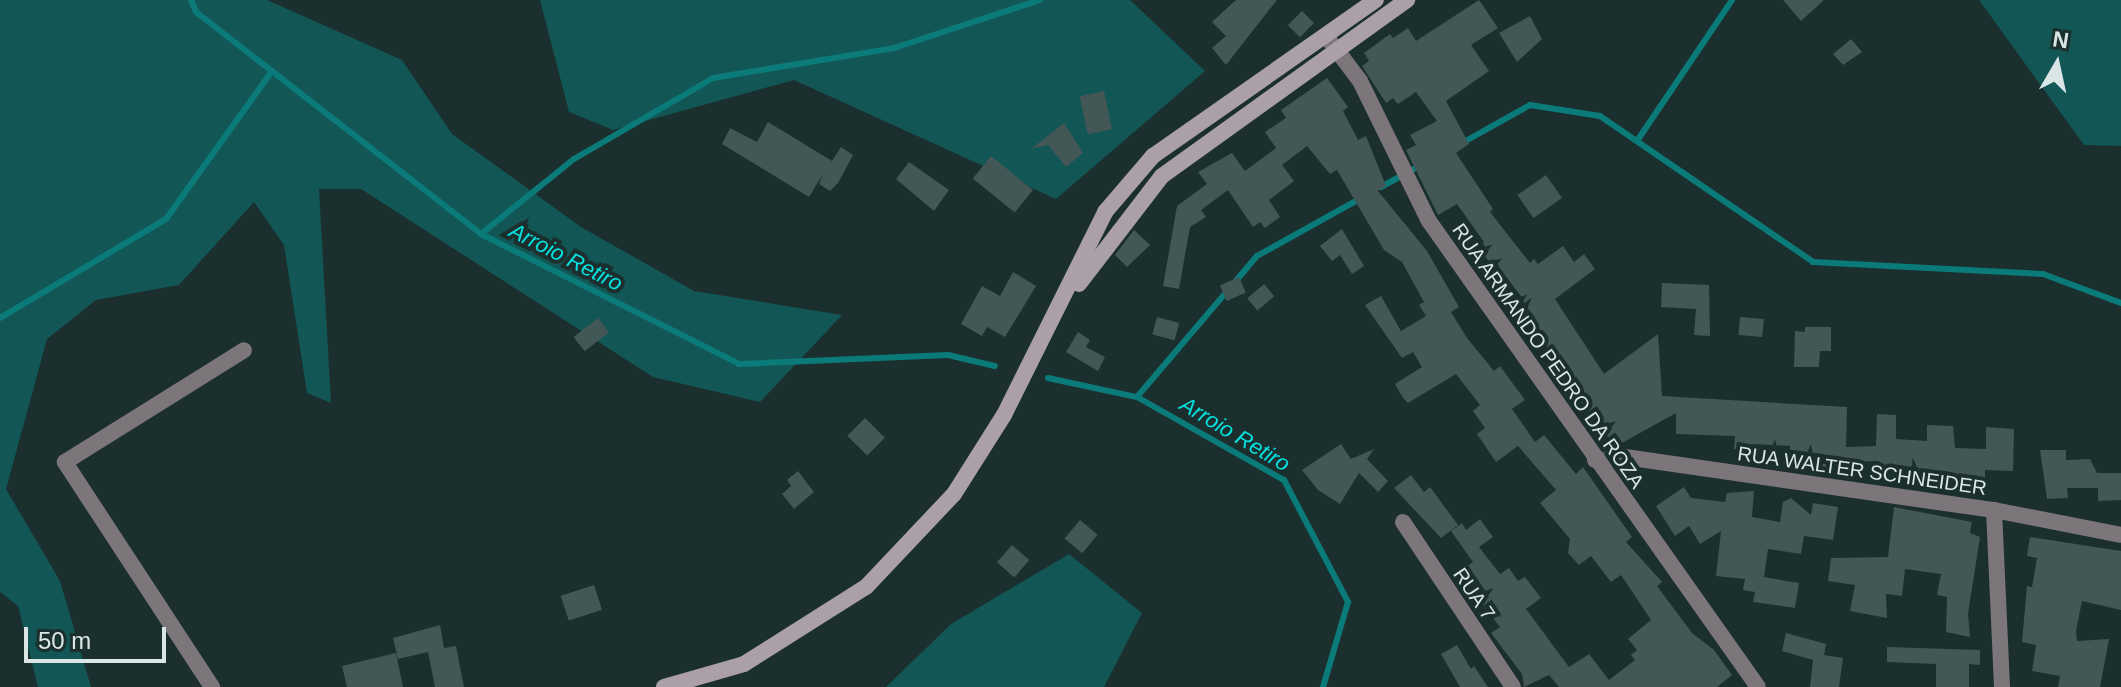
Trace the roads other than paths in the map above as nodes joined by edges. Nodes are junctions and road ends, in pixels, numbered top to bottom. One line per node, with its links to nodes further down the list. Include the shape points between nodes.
1 (1376, 0): 3 (main road)
2 (1407, 0): 4 (main road)
3 (1326, 36): 4 (street, RUA ARMANDO PEDRO DA ROZA); 5 (main road, via 1153,156 1105,212)
4 (1337, 52): 5 (main road, via 1162,176); 7 (street, RUA ARMANDO PEDRO DA ROZA, via 1360,81 1429,221)
5 (1059, 311): 12 (main road, via 1004,415 954,494 866,587 744,664)
6 (244, 350): 11 (street, via 65,462)
7 (1595, 460): 8 (street, RUA WALTER SCHNEIDER, via 1625,457); 14 (street, RUA ARMANDO PEDRO DA ROZA)
8 (1994, 510): 10 (street, RUA WALTER SCHNEIDER); 15 (street)
9 (1403, 522): 13 (street, RUA 7)
10 (2121, 535)
11 (212, 687)
12 (664, 687)
13 (1513, 687)
14 (1758, 687)
15 (2002, 687)

